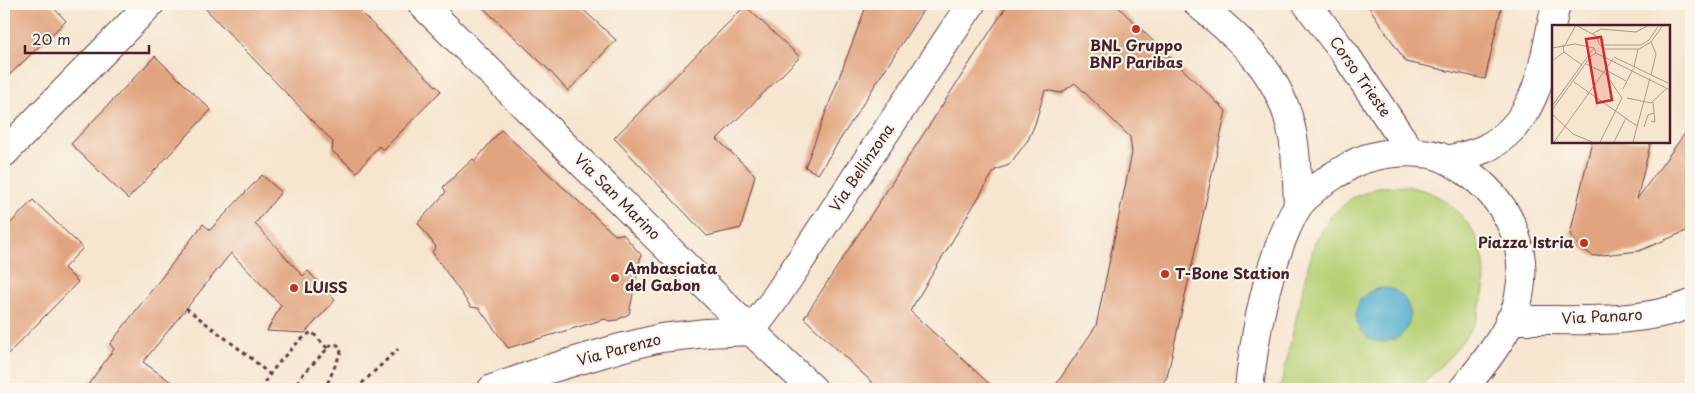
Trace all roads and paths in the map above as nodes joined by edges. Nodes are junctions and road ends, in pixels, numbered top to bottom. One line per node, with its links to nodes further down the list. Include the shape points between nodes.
1 (150, 4): 8 (street)
2 (422, 4): 14 (street, Via San Marino)
3 (971, 4): 14 (street, Via Bellinzona)
4 (1198, 4): 10 (street, via 1255,55 1277,89 1286,108 1293,138)
5 (1307, 4): 7 (street, Corso Trieste)
6 (1556, 4): 9 (street, via 1535,94 1523,116 1514,128 1489,147)
7 (1411, 152): 9 (street); 10 (street, via 1384,154 1359,161 1310,191)
8 (4, 153)
9 (1448, 160): 13 (street, via 1492,194 1516,236 1522,270 1520,296)
10 (1298, 206): 18 (street, via 1273,267 1259,319)
11 (1691, 304): 13 (street, Via Panaro, via 1634,317)
12 (186, 308): 17 (path)
13 (1510, 320): 19 (street)
14 (751, 331): 24 (street, Via Parenzo, via 697,334 645,342); 25 (street, Via San Marino)
15 (328, 349): 17 (path, via 312,332); 21 (path); 22 (path, via 332,344 338,345 341,352)
16 (398, 349): 23 (path)
17 (269, 374): 20 (path)
18 (1250, 378): 26 (street)
19 (1467, 387)
20 (260, 389)
21 (292, 389)
22 (325, 389)
23 (356, 389)
24 (492, 389)
25 (813, 389)
26 (1233, 389)

